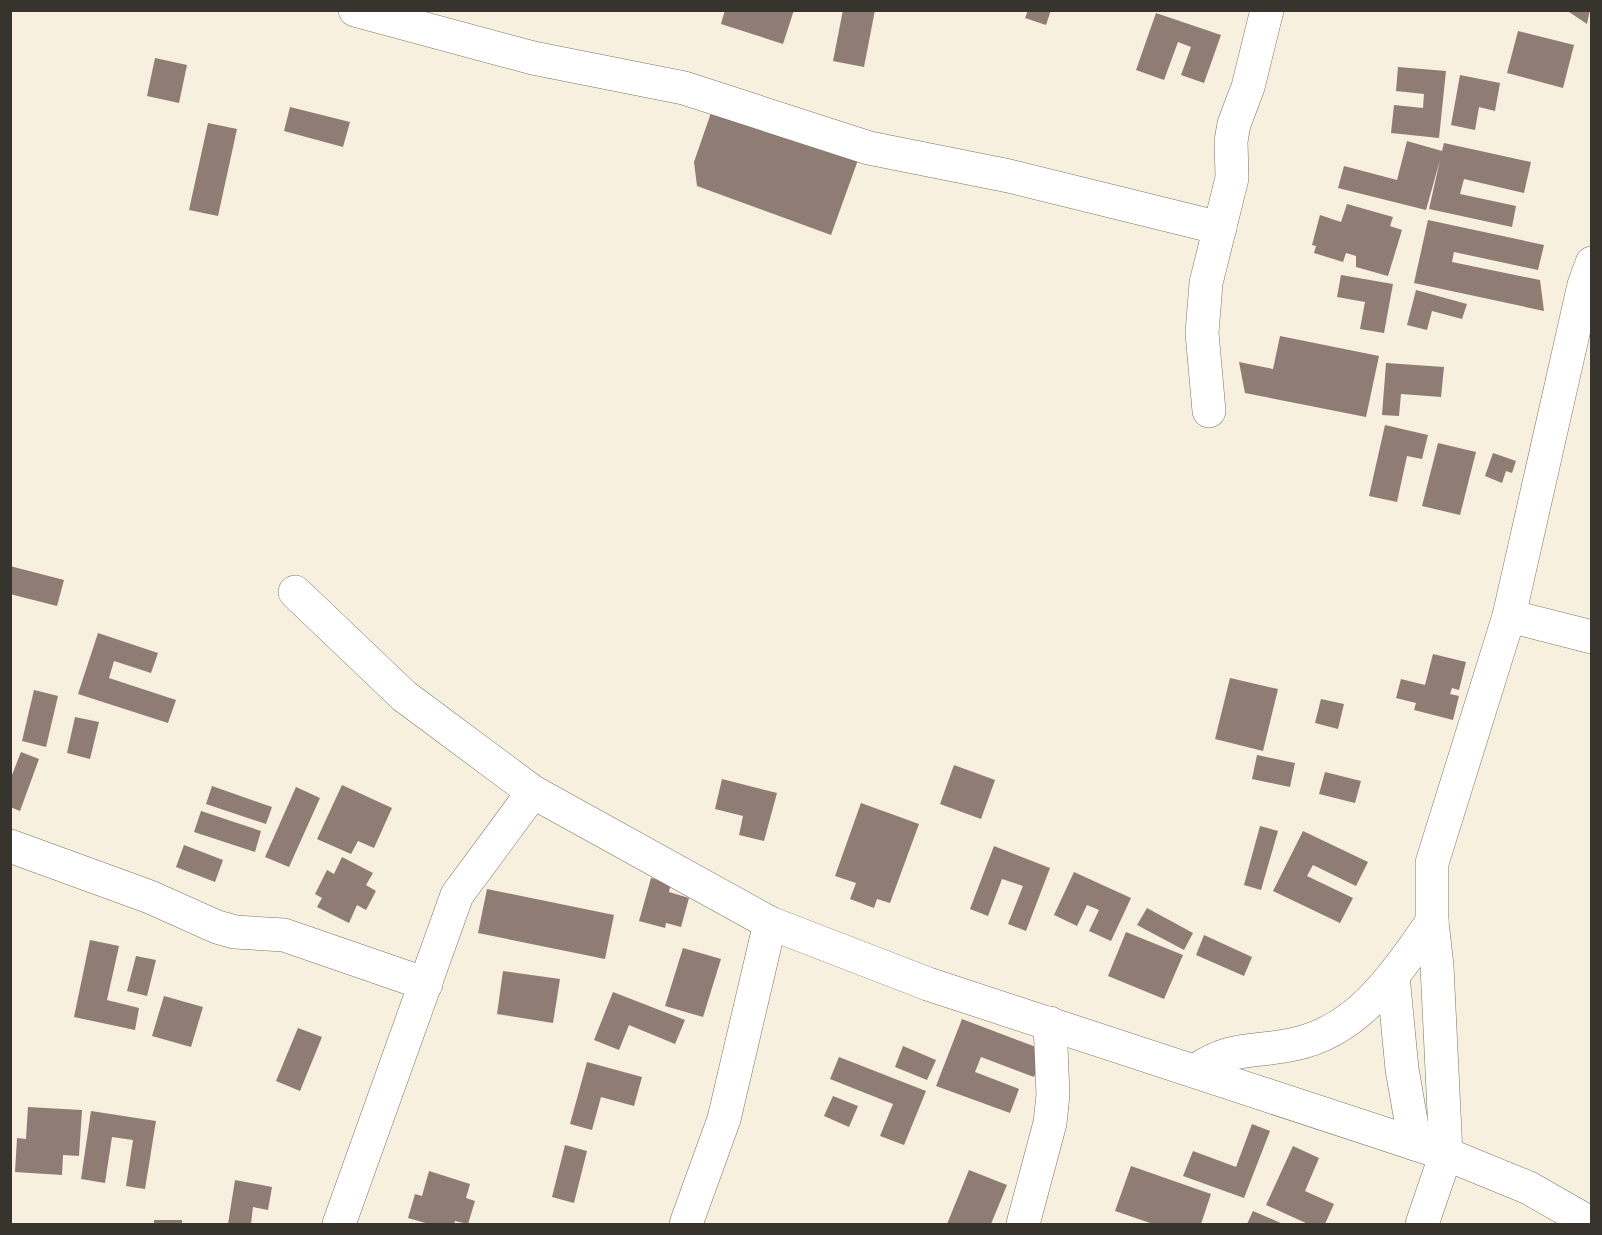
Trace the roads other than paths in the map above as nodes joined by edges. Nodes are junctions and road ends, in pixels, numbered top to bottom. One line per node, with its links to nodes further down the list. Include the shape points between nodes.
1 (355, 10): 3 (street, via 533,58 684,88 869,148 1009,176)
2 (1267, 10): 3 (street, via 1248,87 1234,124 1232,178)
3 (1220, 228): 5 (street, via 1202,310)
4 (1589, 278): 7 (street)
5 (1209, 411)
6 (295, 592): 9 (street, via 404,696)
7 (1509, 616): 8 (street); 11 (street, via 1432,863)
8 (1592, 637)
9 (533, 792): 12 (street); 14 (street, via 457,895)
10 (10, 846): 14 (street, via 150,897 217,927 284,935)
11 (1432, 922): 13 (street); 18 (street)
12 (770, 923): 15 (street, via 928,984); 20 (street, via 724,1119)
13 (1393, 976): 16 (street, via 1346,1024 1296,1044 1214,1057); 17 (street, via 1402,1069)
14 (426, 984): 19 (street)
15 (1050, 1023): 16 (street); 21 (street, via 1050,1123)
16 (1195, 1071): 17 (street)
17 (1415, 1144): 18 (street)
18 (1446, 1154): 22 (street); 23 (street, via 1529,1188)
19 (339, 1224)
20 (686, 1224)
21 (1023, 1224)
22 (1422, 1224)
23 (1592, 1224)

